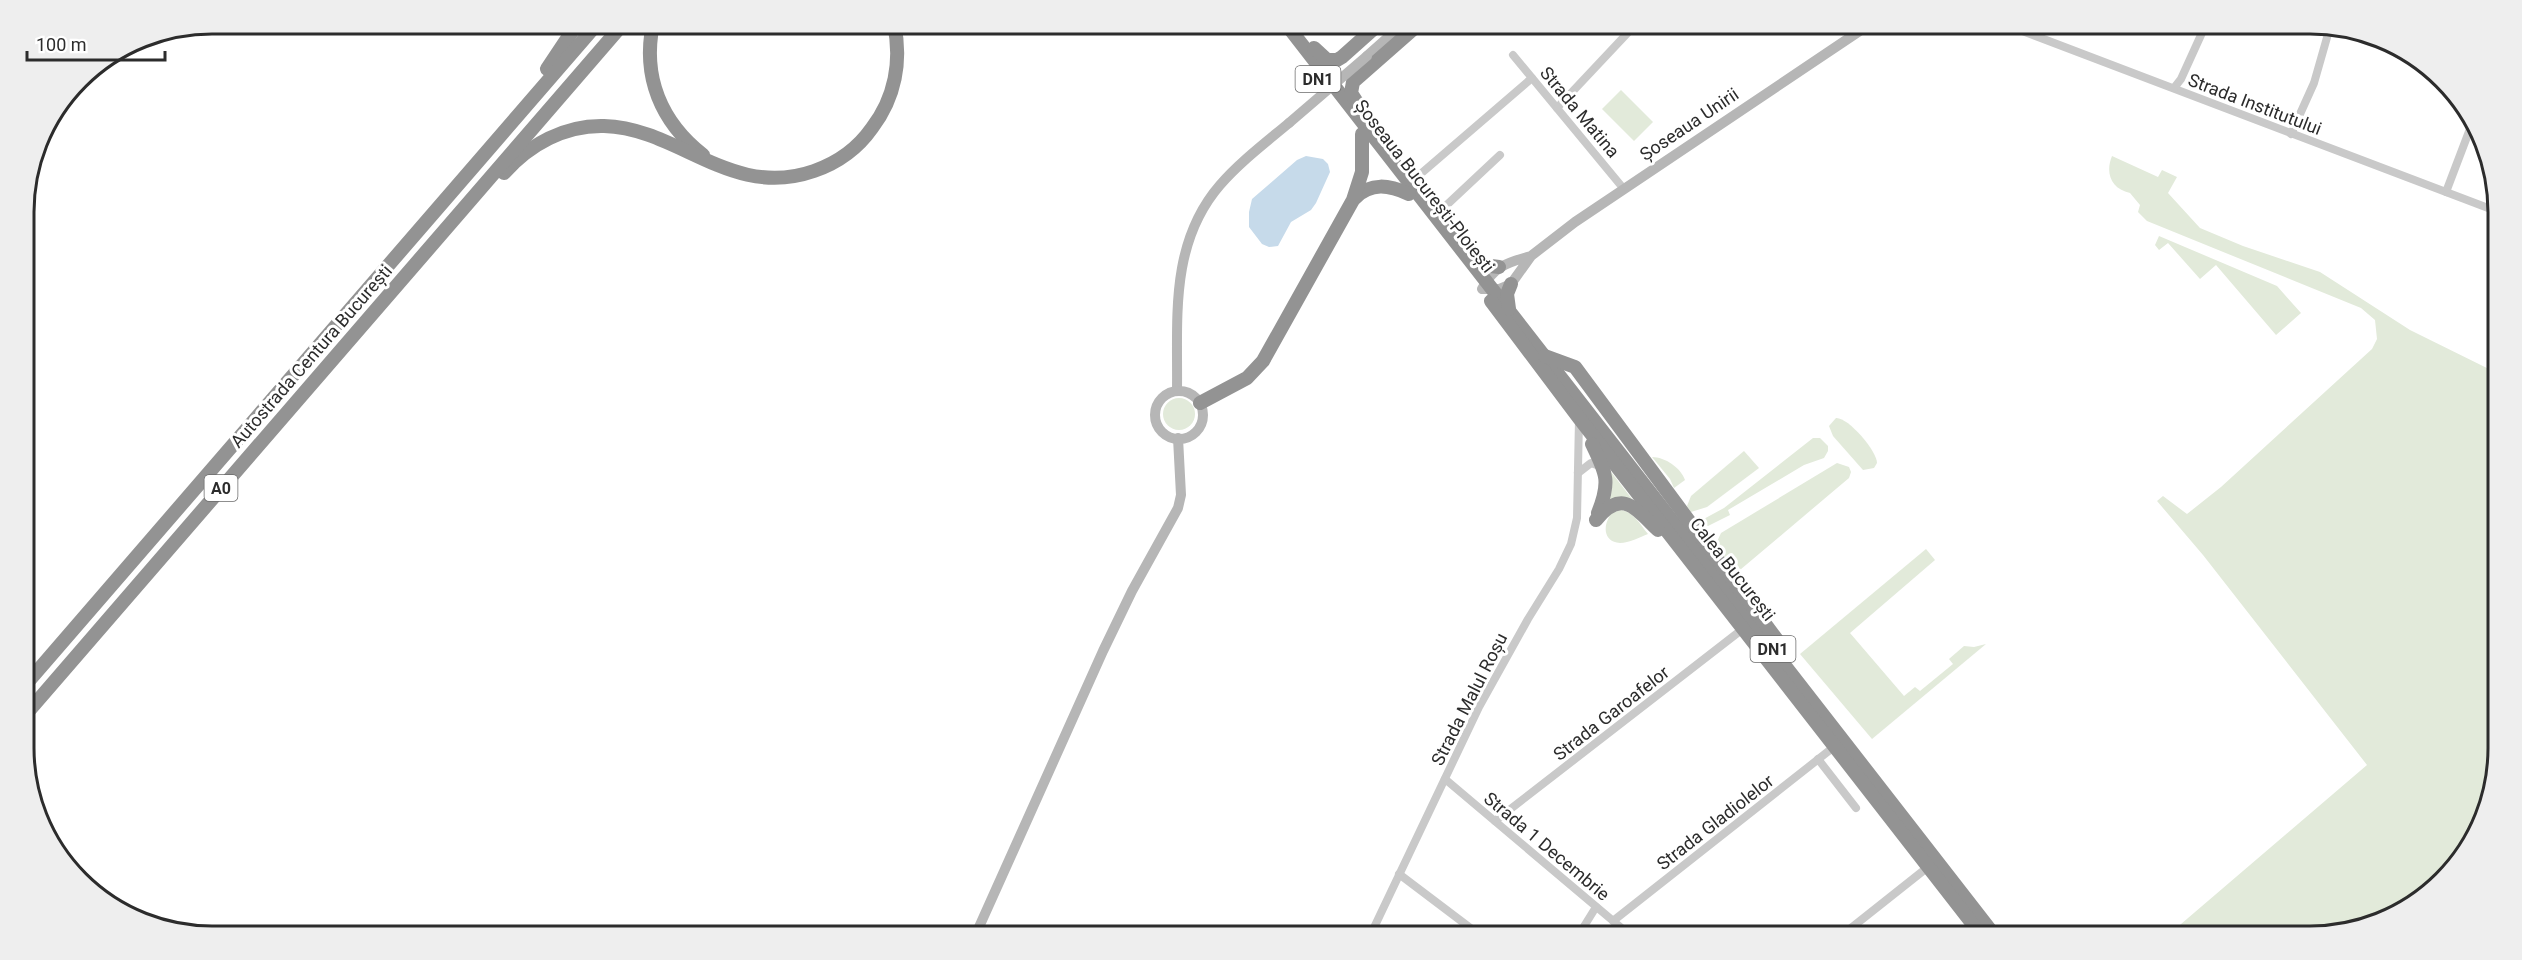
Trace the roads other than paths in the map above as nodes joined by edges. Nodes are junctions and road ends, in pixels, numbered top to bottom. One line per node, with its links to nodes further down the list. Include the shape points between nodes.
1 (1283, 34): 22 (highway, Șoseaua București-Ploiești / DN1)
2 (1294, 34): 26 (highway, Șoseaua București-Ploiești / DN1)
3 (1305, 34): 4 (highway, via 1318,53 1332,61)
4 (1367, 34)
5 (1391, 34): 41 (street, bridge, via 1220,185 1196,221 1187,240 1178,281)
6 (1407, 34): 26 (highway, via 1350,88 1391,145)
7 (1626, 34): 20 (street)
8 (1855, 34): 28 (street, Șoseaua Unirii)
9 (2031, 34): 19 (street, Strada Institutului)
10 (2201, 34): 19 (street)
11 (570, 35): 33 (highway, via 554,61 426,212)
12 (588, 35): 33 (highway, Autostrada Centura București / A0)
13 (614, 35): 36 (highway, Autostrada Centura București / A0)
14 (652, 35): 25 (highway, via 649,58 654,88 666,116 678,133)
15 (895, 35): 25 (highway, via 891,92 879,118 856,146 821,168 794,176 757,177)
16 (2327, 36): 23 (street, via 2314,83)
17 (1513, 55): 18 (street, Strada Matina)
18 (1532, 78): 20 (street, Strada Matina); 27 (street)
19 (2174, 88): 23 (street, Strada Institutului)
20 (1557, 108): 28 (street, Strada Matina)
21 (2468, 133): 29 (street)
22 (1362, 134): 27 (highway, Șoseaua București-Ploiești / DN1); 30 (highway, via 1363,166)
23 (2291, 134): 29 (street, Strada Institutului)
24 (1500, 155): 32 (street)
25 (712, 162): 36 (highway, via 622,128 591,126 565,132 528,151 511,165 449,234)
26 (1395, 163): 27 (highway, Șoseaua București-Ploiești / DN1)
27 (1410, 188): 30 (highway, via 1376,186); 32 (highway, Șoseaua București-Ploiești / DN1); 39 (highway, Șoseaua București-Ploiești / DN1)
28 (1623, 188): 34 (street, Șoseaua Unirii)
29 (2446, 192): 31 (street, Strada Institutului)
30 (1353, 200): 42 (highway, via 1258,368)
31 (2488, 208)
32 (1436, 215): 35 (highway, Șoseaua București-Ploiești / DN1)
33 (400, 253): 49 (highway, Autostrada Centura București / A0)
34 (1531, 256): 37 (street, Șoseaua Unirii); 38 (street, Șoseaua Unirii)
35 (1471, 259): 37 (highway); 39 (highway, Șoseaua București-Ploiești / DN1)
36 (414, 264): 50 (highway, Autostrada Centura București / A0)
37 (1499, 267): 39 (street)
38 (1511, 284): 39 (street); 40 (highway)
39 (1487, 286): 40 (highway, Șoseaua București-Ploiești / DN1)
40 (1505, 311): 43 (highway, Calea București / DN1); 51 (highway, DN1, via 1545,356 1575,367 1834,717)
41 (1177, 391): 42 (street, via 1190,394); 44 (street, via 1159,402 1155,416 1163,432)
42 (1200, 403): 44 (street, via 1200,426 1191,435)
43 (1579, 418): 45 (highway); 46 (street, Strada Malul Roșu); 47 (highway, Calea București / DN1)
44 (1178, 438): 67 (street, via 1178,508 1111,634)
45 (1604, 468): 46 (street, via 1591,464); 47 (highway, via 1607,490 1596,520 1611,505 1628,504)
46 (1578, 473): 53 (street, Strada Malul Roșu, via 1577,518 1571,544 1479,707)
47 (1693, 563): 48 (highway, Calea București / DN1)
48 (1744, 628): 51 (highway, Calea București / DN1); 55 (street, Strada Garoafelor)
49 (34, 675)
50 (34, 705)
51 (1840, 743): 52 (street, Strada Gladiolelor); 56 (highway, Calea București / DN1); 66 (highway, Calea București / DN1)
52 (1818, 759): 54 (street); 59 (street, Strada Gladiolelor)
53 (1445, 779): 55 (street, Strada 1 Decembrie); 57 (street, Strada Malul Roșu)
54 (1856, 808)
55 (1495, 821): 58 (street, Strada 1 Decembrie)
56 (1928, 867): 64 (street); 65 (highway, Calea București / DN1)
57 (1399, 874): 60 (street, Strada Malul Roșu); 61 (street)
58 (1596, 907): 59 (street, Strada 1 Decembrie); 62 (street)
59 (1613, 921): 63 (street, Strada 1 Decembrie)
60 (1375, 925)
61 (1467, 925)
62 (1585, 925)
63 (1618, 925)
64 (1855, 925)
65 (1974, 925)
66 (1986, 925)
67 (980, 926)

